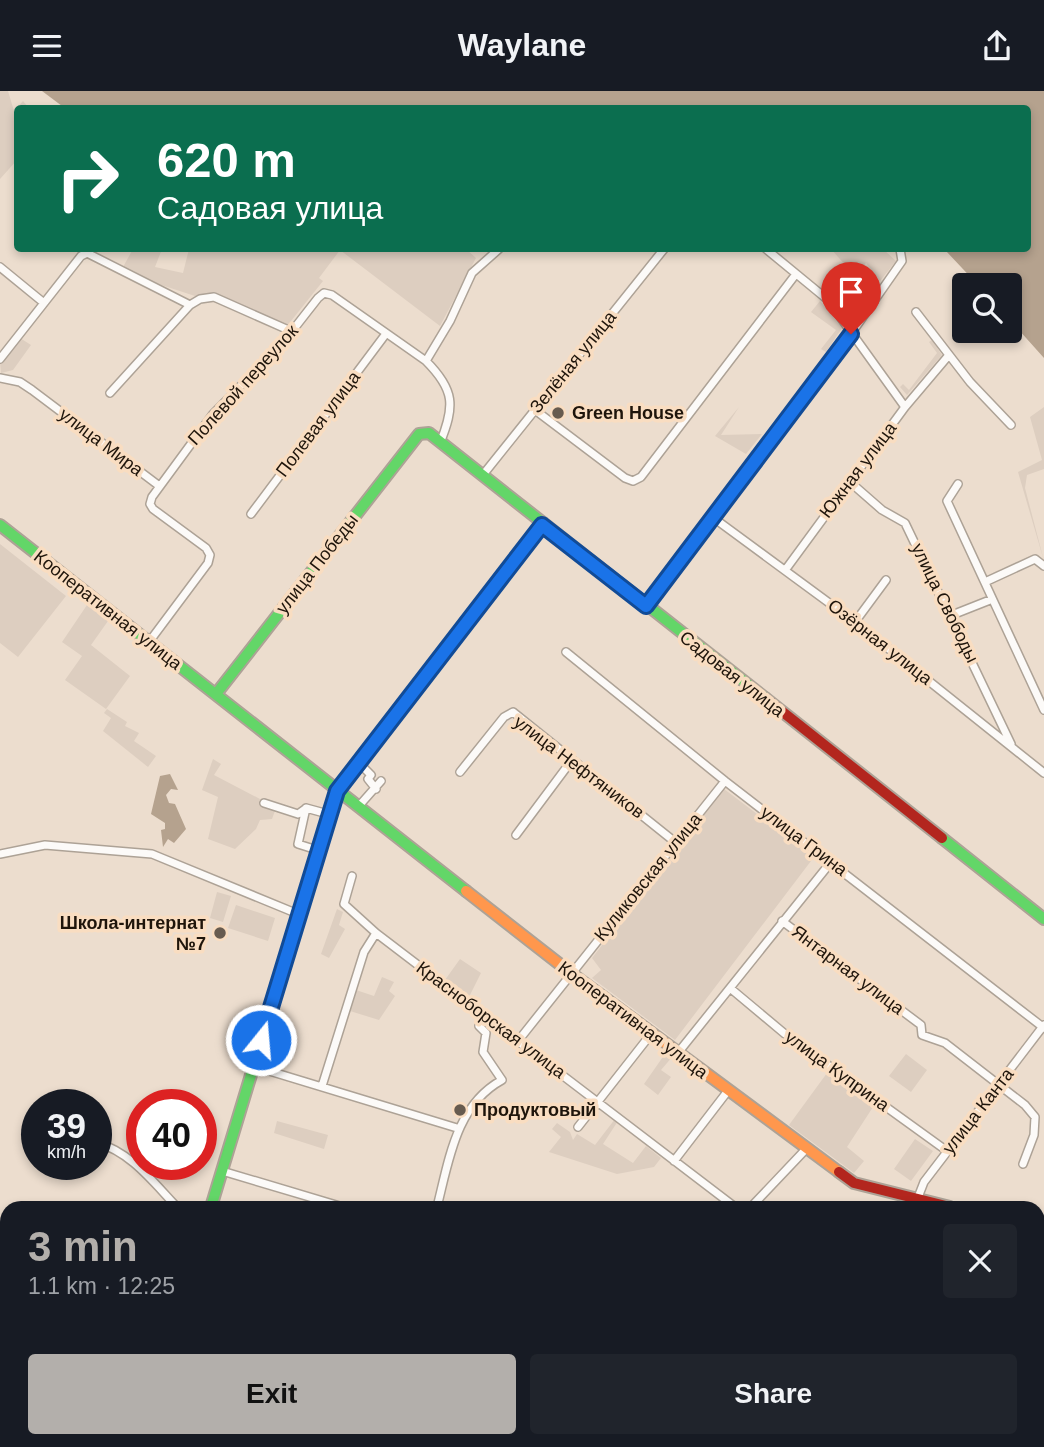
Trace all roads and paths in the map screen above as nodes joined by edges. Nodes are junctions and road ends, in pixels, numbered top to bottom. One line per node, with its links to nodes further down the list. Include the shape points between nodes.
1 (496, 252): 15 (street, via 472,273)
2 (662, 252): 19 (street, Зелёная улица)
3 (770, 252): 6 (street, Южная улица)
4 (900, 252): 11 (street, via 902,261)
5 (0, 267): 7 (street)
6 (796, 274): 11 (street, Южная улица, via 828,300); 19 (street, via 641,477 633,481)
7 (44, 303): 8 (street, via 81,256 93,255); 14 (street)
8 (190, 305): 10 (street, via 214,297); 17 (street)
9 (916, 312): 13 (street)
10 (293, 332): 12 (street, Полевой переулок, via 324,293); 26 (street, Полевой переулок, via 213,414)
11 (851, 334): 18 (street, Южная улица); 28 (street)
12 (385, 335): 15 (street); 27 (street, Полевая улица)
13 (949, 355): 18 (street); 20 (street)
14 (0, 359)
15 (426, 361): 22 (street, via 439,374 452,406)
16 (0, 378): 26 (street, улица Мира, via 32,390)
17 (110, 393)
18 (905, 407): 24 (street, Южная улица)
19 (535, 410): 23 (street, Зелёная улица)
20 (1011, 425)
21 (419, 434): 22 (street, Садовая улица, via 429,433); 41 (street, улица Победы)
22 (440, 443): 23 (street, Садовая улица)
23 (482, 476): 30 (street, Садовая улица)
24 (850, 482): 32 (street, Южная улица); 37 (street, улица Свободы, via 905,523)
25 (958, 484): 34 (street, via 947,501)
26 (158, 485): 39 (street, улица Мира, via 150,504 153,509 210,555)
27 (251, 514)
28 (711, 516): 32 (street, Озёрная улица); 36 (street)
29 (0, 525): 39 (street, Кооперативная улица)
30 (542, 525): 36 (street, Садовая улица); 45 (street)
31 (1044, 565): 34 (street, via 1035,559 1027,561)
32 (786, 569): 38 (street, Озёрная улица)
33 (886, 580): 38 (street)
34 (985, 582): 35 (street)
35 (990, 600): 37 (street); 42 (street)
36 (646, 606): 63 (street, Садовая улица)
37 (952, 615): 43 (street, улица Свободы)
38 (855, 622): 43 (street, Озёрная улица)
39 (149, 642): 41 (street, Кооперативная улица)
40 (566, 652): 49 (street, улица Грина)
41 (216, 694): 51 (street, Кооперативная улица)
42 (1044, 710)
43 (1013, 748): 47 (street, Озёрная улица)
44 (572, 760): 46 (street, улица Нефтяников, via 513,712); 56 (street); 57 (street, улица Нефтяников)
45 (357, 761): 50 (street, via 371,775 368,779); 51 (street)
46 (460, 772)
47 (1044, 773)
48 (381, 781): 50 (street)
49 (725, 781): 57 (street, Куликовская улица); 60 (street, улица Грина)
50 (376, 789): 53 (street)
51 (337, 791): 53 (street, Кооперативная улица); 55 (street)
52 (264, 803): 54 (street, via 298,814)
53 (358, 807): 66 (street, Кооперативная улица)
54 (306, 808): 55 (street); 58 (street, via 298,844)
55 (328, 814): 58 (street)
56 (516, 835)
57 (675, 842): 66 (street, Куликовская улица)
58 (317, 850): 62 (street)
59 (0, 854): 62 (street, via 45,845 152,854)
60 (831, 862): 64 (street); 69 (street, улица Грина)
61 (352, 876): 65 (street, Красноборская улица, via 344,904)
62 (298, 914): 73 (street)
63 (1044, 919)
64 (782, 921): 67 (street); 74 (street, Янтарная улица, via 921,1025 922,1035 945,1043)
65 (376, 933): 71 (street, Красноборская улица); 75 (street, via 364,952)
66 (570, 973): 70 (street, Кооперативная улица); 71 (street, Куликовская улица)
67 (730, 988): 72 (street); 82 (street, улица Куприна, via 785,1034)
68 (479, 1026): 79 (street, via 486,1033 483,1052 502,1080 474,1102)
69 (1043, 1026): 74 (street, улица Канта)
70 (651, 1034): 72 (street, Кооперативная улица); 77 (street)
71 (518, 1041): 77 (street, Красноборская улица)
72 (677, 1054): 76 (street, Кооперативная улица)
73 (253, 1066): 75 (street); 85 (street)
74 (999, 1084): 82 (street, улица Канта); 84 (street, Янтарная улица, via 1035,1117)
75 (322, 1087): 79 (street)
76 (727, 1092): 81 (street, Кооперативная улица); 83 (street)
77 (597, 1101): 78 (street); 83 (street, Красноборская улица)
78 (578, 1127)
79 (457, 1128): 90 (street)
80 (112, 1147): 87 (street, via 131,1158)
81 (807, 1149): 86 (street, Кооперативная улица, via 854,1183); 92 (street)
82 (947, 1151): 86 (street, улица Канта, via 923,1182)
83 (674, 1161): 91 (street, Красноборская улица)
84 (1023, 1164)
85 (222, 1171): 88 (street); 89 (street)
86 (917, 1200): 93 (street, Кооперативная улица)
87 (171, 1201)
88 (213, 1201)
89 (323, 1201)
90 (439, 1201)
91 (727, 1201)
92 (757, 1201)
93 (922, 1201)

